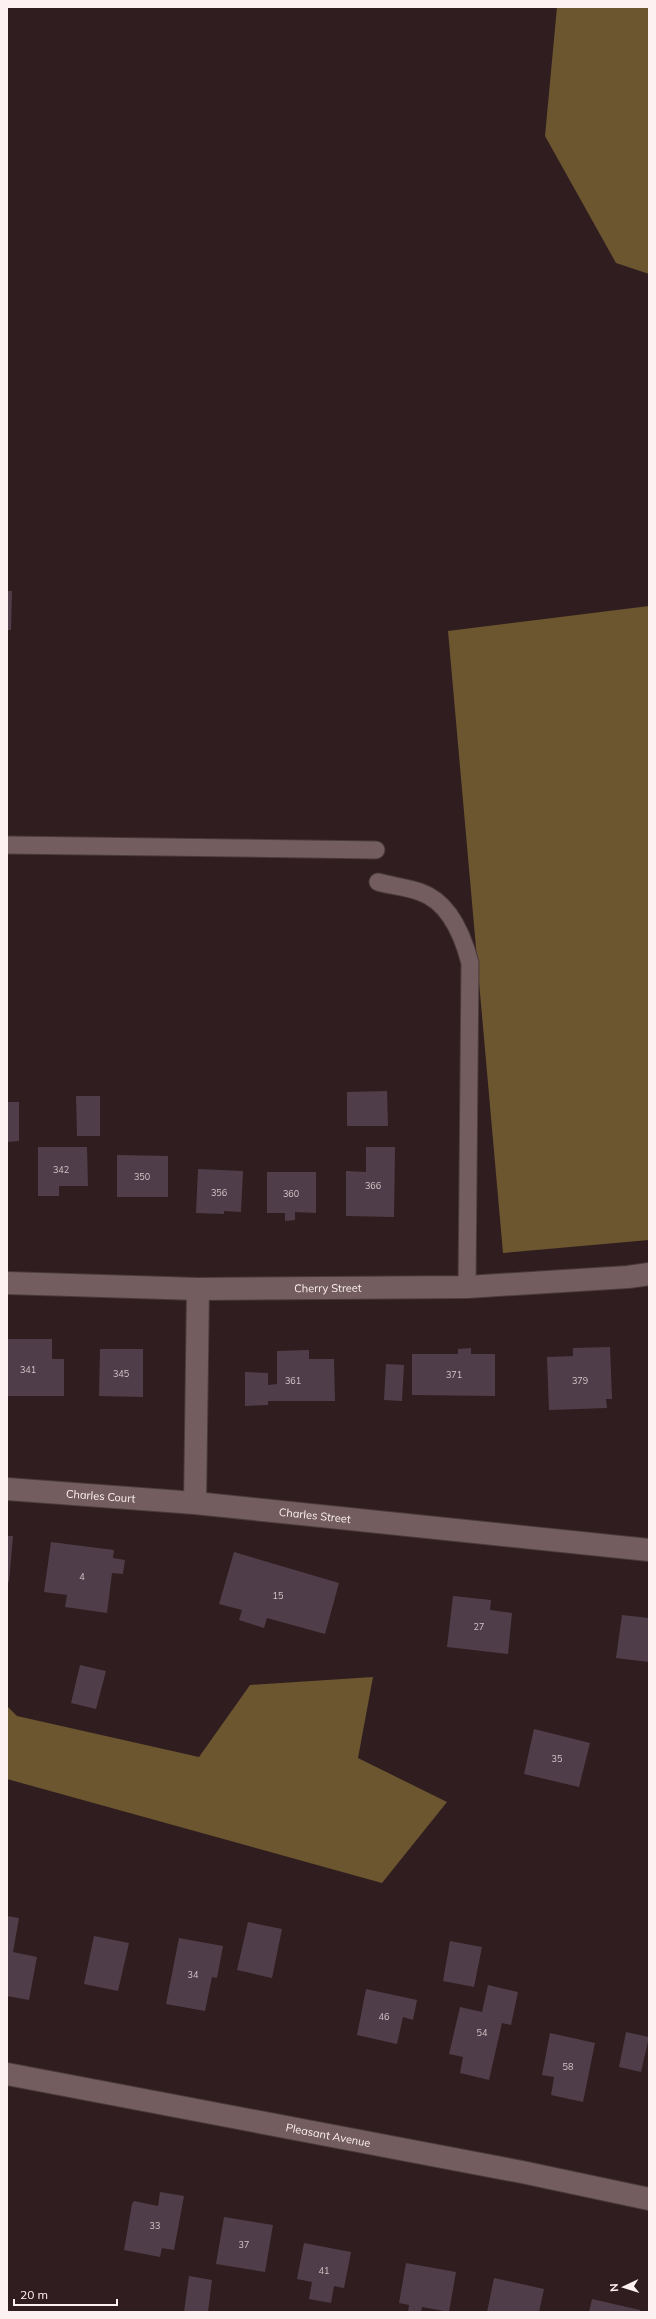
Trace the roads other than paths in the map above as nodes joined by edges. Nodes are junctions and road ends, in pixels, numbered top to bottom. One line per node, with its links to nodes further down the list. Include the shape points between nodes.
1 (7, 845): 2 (lane)
2 (376, 850)
3 (378, 882): 6 (lane, via 422,892 441,905 454,920 470,963)
4 (649, 1274): 6 (street, Cherry Street, via 628,1278)
5 (7, 1283): 7 (street, Cherry Street)
6 (467, 1288): 7 (street, Cherry Street)
7 (198, 1289): 9 (street)
8 (7, 1489): 9 (street, Charles Court)
9 (195, 1503): 10 (street, Charles Street)
10 (649, 1550)
11 (7, 2074): 12 (street, Pleasant Avenue, via 522,2172)
12 (649, 2199)

